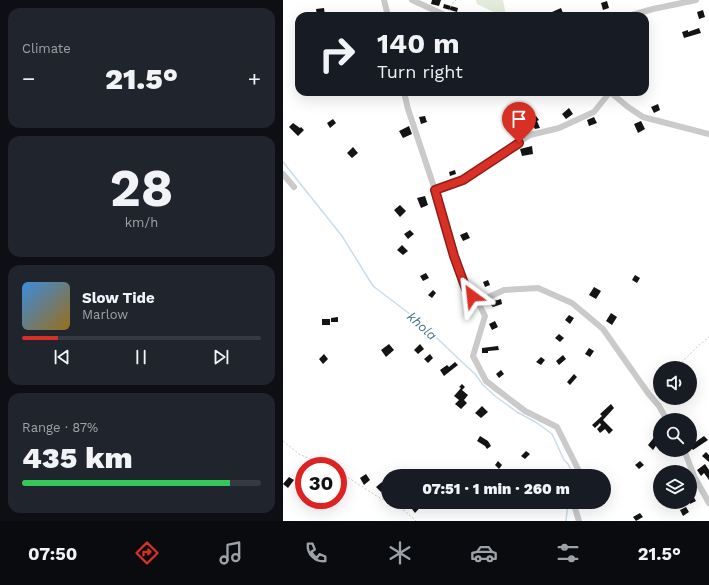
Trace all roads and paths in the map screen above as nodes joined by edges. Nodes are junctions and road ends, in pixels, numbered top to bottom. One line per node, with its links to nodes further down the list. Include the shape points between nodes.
1 (384, 0): 5 (street)
2 (412, 0): 6 (street)
3 (456, 0): 7 (path)
4 (696, 0): 8 (street)
5 (387, 12)
6 (438, 12)
7 (449, 12)
8 (642, 12)
9 (405, 96): 15 (street)
10 (607, 96): 15 (street, via 594,112 559,128 531,135 463,180)
11 (615, 96): 12 (street, via 643,117)
12 (709, 134)
13 (283, 174): 14 (street)
14 (294, 187)
15 (435, 190): 16 (street, via 466,289)
16 (478, 302): 20 (street, via 504,290 538,288 572,303 603,329); 25 (street, via 485,316 473,356 486,381 525,411 557,427)
17 (709, 337): 18 (path)
18 (683, 361)
19 (653, 388): 20 (path)
20 (648, 393): 21 (street)
21 (663, 413)
22 (283, 442): 23 (path)
23 (306, 457)
24 (687, 457): 28 (street)
25 (578, 469)
26 (347, 477): 27 (path)
27 (381, 498)
28 (709, 503)
29 (401, 509): 31 (path)
30 (575, 509): 32 (street)
31 (416, 521)
32 (579, 521)

